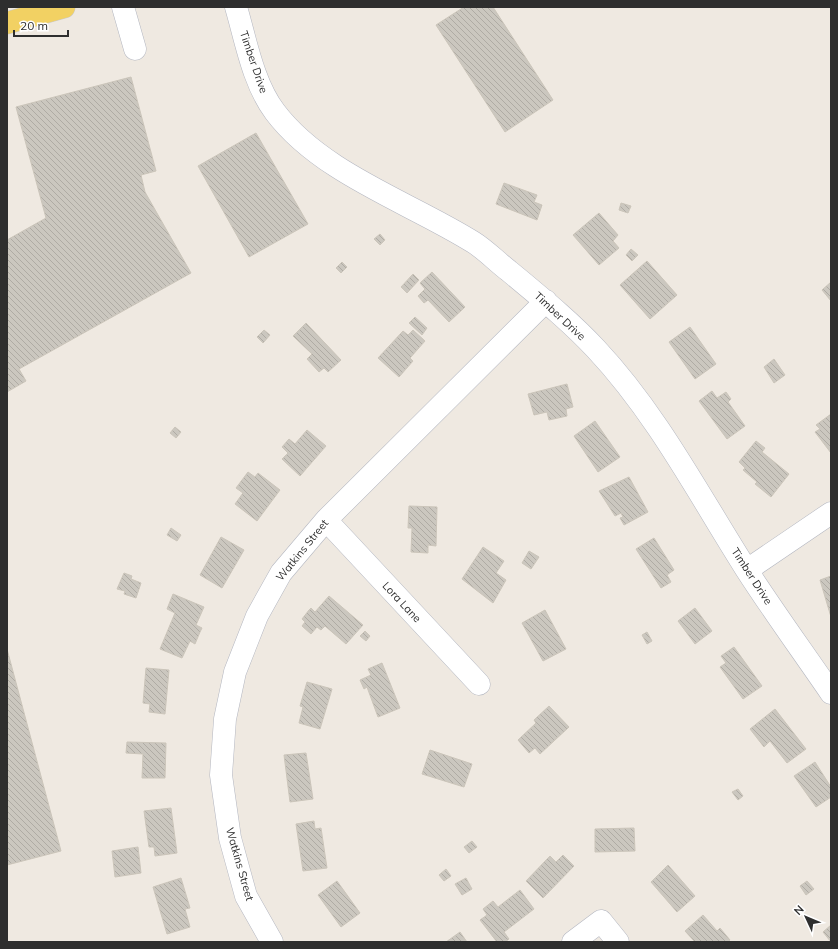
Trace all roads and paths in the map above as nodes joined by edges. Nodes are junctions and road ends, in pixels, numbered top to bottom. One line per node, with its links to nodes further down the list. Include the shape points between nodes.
1 (64, 7): 4 (main road)
2 (123, 7): 5 (street)
3 (236, 7): 6 (street, Timber Drive, via 260,87 274,111 289,127 318,154 348,174 474,243)
4 (7, 23)
5 (135, 48)
6 (546, 301): 8 (street, Watkins Street); 9 (street, Timber Drive, via 596,349 632,392 690,476)
7 (831, 513): 9 (street)
8 (326, 520): 10 (street, Lora Lane); 12 (street, Watkins Street, via 281,573 257,616 235,672 225,719 221,775 230,838 246,896)
9 (747, 570): 11 (street, Timber Drive)
10 (479, 684)
11 (831, 693)
12 (272, 942)
13 (573, 942): 14 (street, via 601,922)
14 (618, 942)

